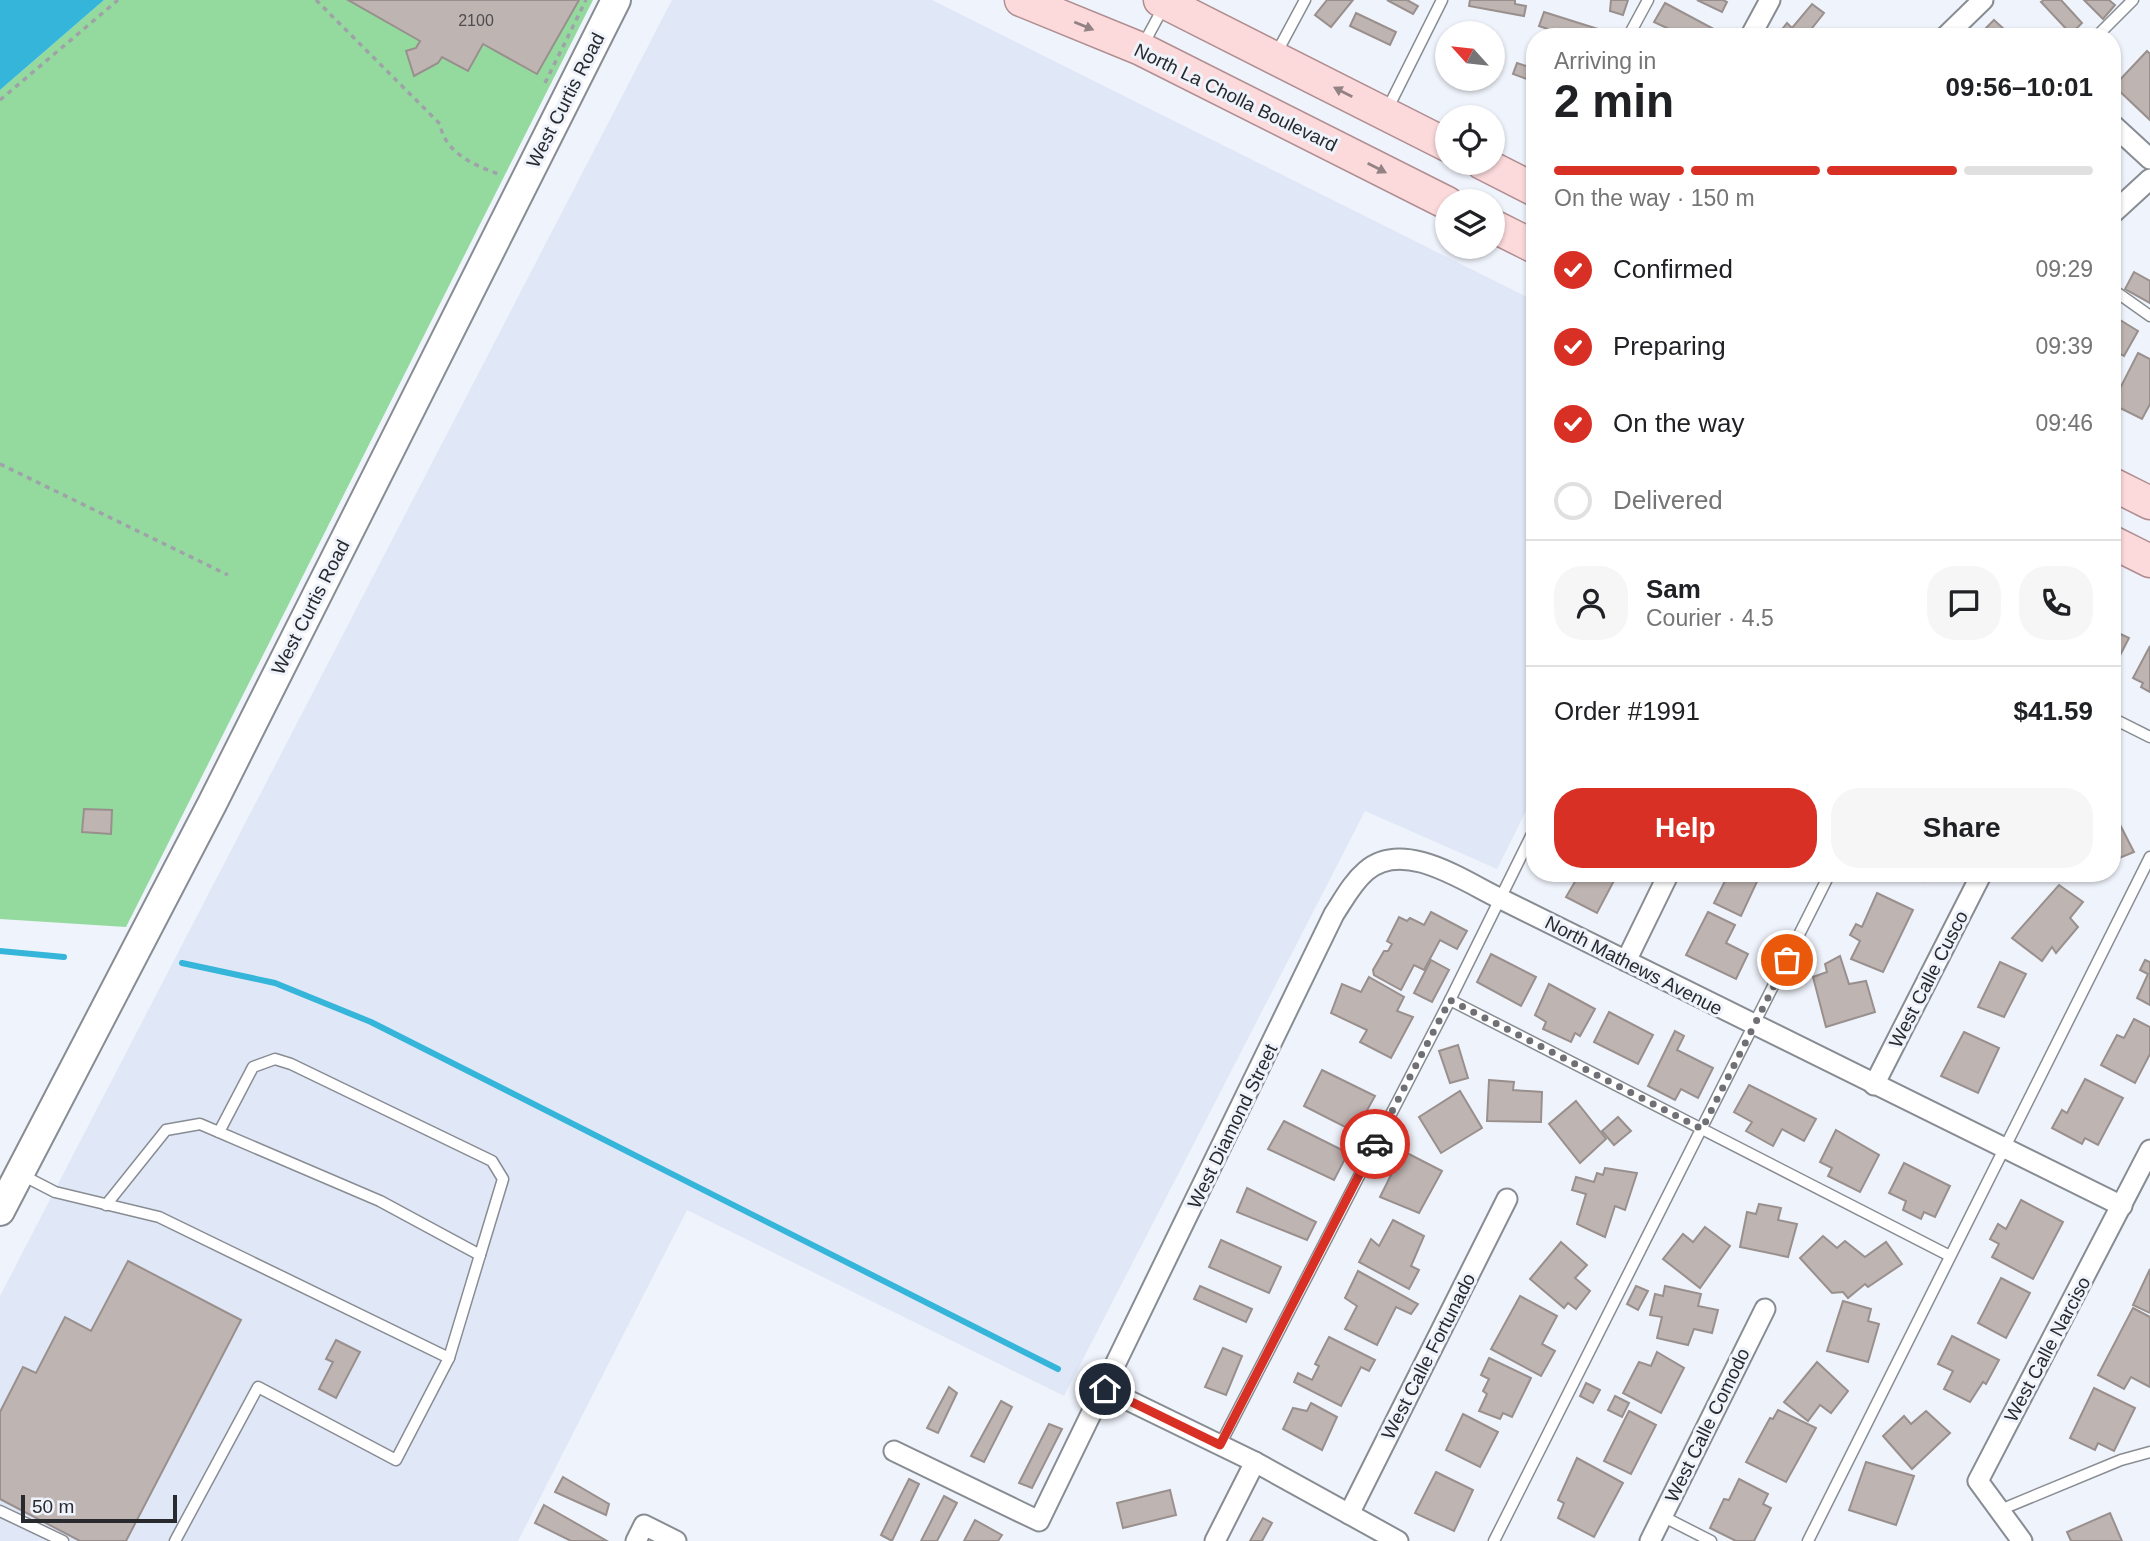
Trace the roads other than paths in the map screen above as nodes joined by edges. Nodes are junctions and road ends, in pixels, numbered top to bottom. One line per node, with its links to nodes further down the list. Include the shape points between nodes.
1 (616, 0): 50 (street, West Curtis Road)
2 (1021, 0): 14 (main road, North La Cholla Boulevard, one-way to 14)
3 (1305, 0): 15 (lane)
4 (1442, 0): 16 (lane)
5 (1648, 0): 10 (lane)
6 (1770, 0): 11 (street)
7 (1983, 0): 12 (street)
8 (2133, 0): 13 (lane)
9 (1164, 1): 14 (lane); 15 (main road)
10 (1633, 28)
11 (1754, 28)
12 (1954, 28)
13 (2105, 28)
14 (1141, 49): 23 (main road, North La Cholla Boulevard, one-way to 23)
15 (1275, 58): 16 (main road, one-way to 15)
16 (1385, 114): 18 (main road)
17 (2121, 132): 19 (street)
18 (1435, 139)
19 (2150, 159)
20 (1505, 175): 22 (main road)
21 (2150, 179): 24 (street)
22 (1526, 185)
23 (1435, 197)
24 (2121, 206)
25 (1505, 232): 26 (main road)
26 (1526, 242)
27 (2121, 295): 28 (lane)
28 (2150, 316)
29 (2121, 488): 30 (main road)
30 (2150, 503)
31 (2121, 546): 32 (main road)
32 (2150, 561)
33 (2121, 722): 34 (lane)
34 (2150, 737)
35 (1526, 847): 41 (lane)
36 (2150, 857): 48 (lane)
37 (1368, 869): 41 (street, North Mathews Avenue, via 1395,859 1421,862); 59 (street, West Diamond Street, via 1335,914)
38 (1665, 882): 42 (street)
39 (1826, 882): 44 (lane)
40 (1977, 882): 45 (street, West Calle Cusco)
41 (1501, 899): 42 (street, North Mathews Avenue); 43 (lane)
42 (1626, 961): 44 (street, North Mathews Avenue)
43 (1450, 1000): 46 (lane); 60 (lane)
44 (1755, 1025): 45 (street, North Mathews Avenue); 46 (lane)
45 (1874, 1085): 48 (street, North Mathews Avenue)
46 (1702, 1129): 56 (lane); 74 (lane)
47 (219, 1132): 52 (lane, via 200,1124 166,1130); 55 (lane, via 380,1201); 55 (lane, via 253,1067 275,1059 290,1064 492,1161 503,1179)
48 (2003, 1149): 53 (street, North Mathews Avenue); 56 (lane)
49 (2150, 1150): 53 (street, West Calle Narciso)
50 (21, 1174): 52 (lane, via 55,1192); 54 (street, West Curtis Road)
51 (1507, 1199): 66 (street, West Calle Fortunado)
52 (106, 1205): 58 (lane, via 159,1217)
53 (2122, 1206): 64 (street, West Calle Narciso, via 1978,1481)
54 (1, 1208)
55 (480, 1255): 58 (lane)
56 (1950, 1256): 77 (lane)
57 (1765, 1309): 67 (street, West Calle Comodo)
58 (449, 1358): 69 (lane, via 396,1460 258,1387)
59 (1105, 1389): 60 (street); 61 (street, West Diamond Street, via 1039,1521)
60 (1220, 1445): 63 (street)
61 (894, 1451)
62 (2150, 1452): 64 (lane)
63 (1255, 1462): 66 (street); 72 (street)
64 (2000, 1510): 78 (street, West Calle Narciso)
65 (0, 1511): 68 (lane)
66 (1349, 1514): 73 (street)
67 (1662, 1516): 75 (street, West Calle Comodo); 76 (lane)
68 (63, 1541)
69 (175, 1541)
70 (636, 1541): 71 (street, via 644,1525)
71 (676, 1541)
72 (1215, 1541)
73 (1398, 1541)
74 (1494, 1541)
75 (1650, 1541)
76 (1711, 1541)
77 (1808, 1541)
78 (2022, 1541)

